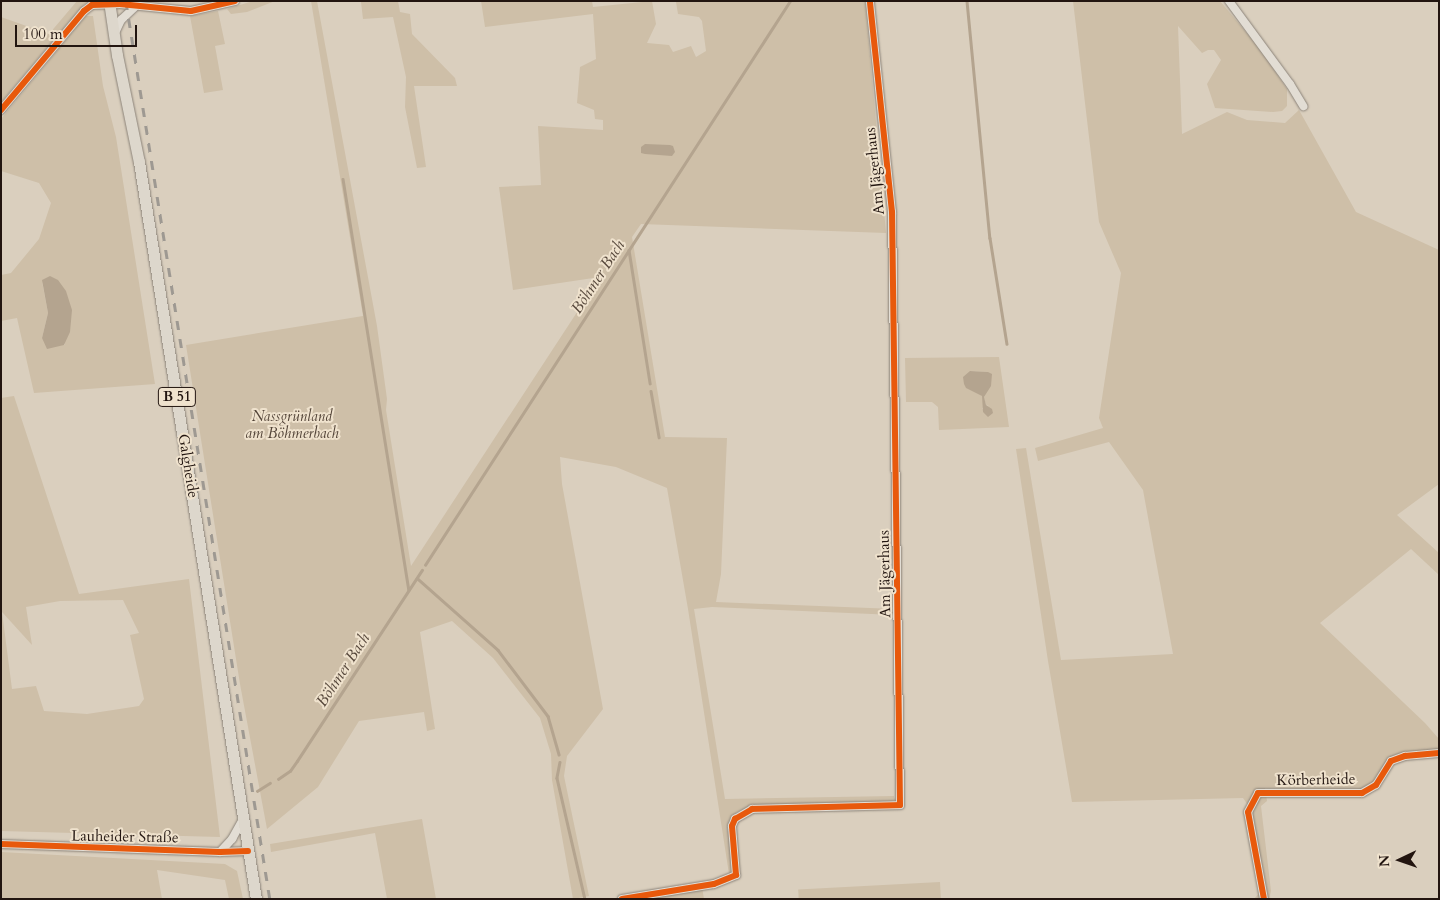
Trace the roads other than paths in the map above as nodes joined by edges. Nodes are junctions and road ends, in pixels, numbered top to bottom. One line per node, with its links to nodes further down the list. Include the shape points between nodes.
1 (235, 1): 5 (street, via 190,11)
2 (870, 1): 15 (street, Am Jägerhaus, via 892,212 900,805 752,809 735,818 732,826 736,875 714,884)
3 (1229, 1): 7 (street, via 1290,84)
4 (109, 3): 5 (street); 6 (main road, Galgheide / B 51); 8 (street, via 92,5 84,11)
5 (136, 6): 6 (street, via 121,20)
6 (114, 37): 10 (main road, Galgheide / B 51, via 140,162)
7 (1302, 106)
8 (1, 110)
9 (1439, 753): 16 (street, Körberheide, via 1405,756 1391,761 1376,785 1362,793 1258,793 1248,812)
10 (243, 818): 12 (main road, Galgheide / B 51); 13 (street, via 232,839)
11 (1, 844): 13 (street, Lauheider Straße)
12 (248, 851): 13 (street, Lauheider Straße); 14 (main road, Galgheide / B 51)
13 (220, 852)
14 (256, 899)
15 (622, 899)
16 (1264, 899)

